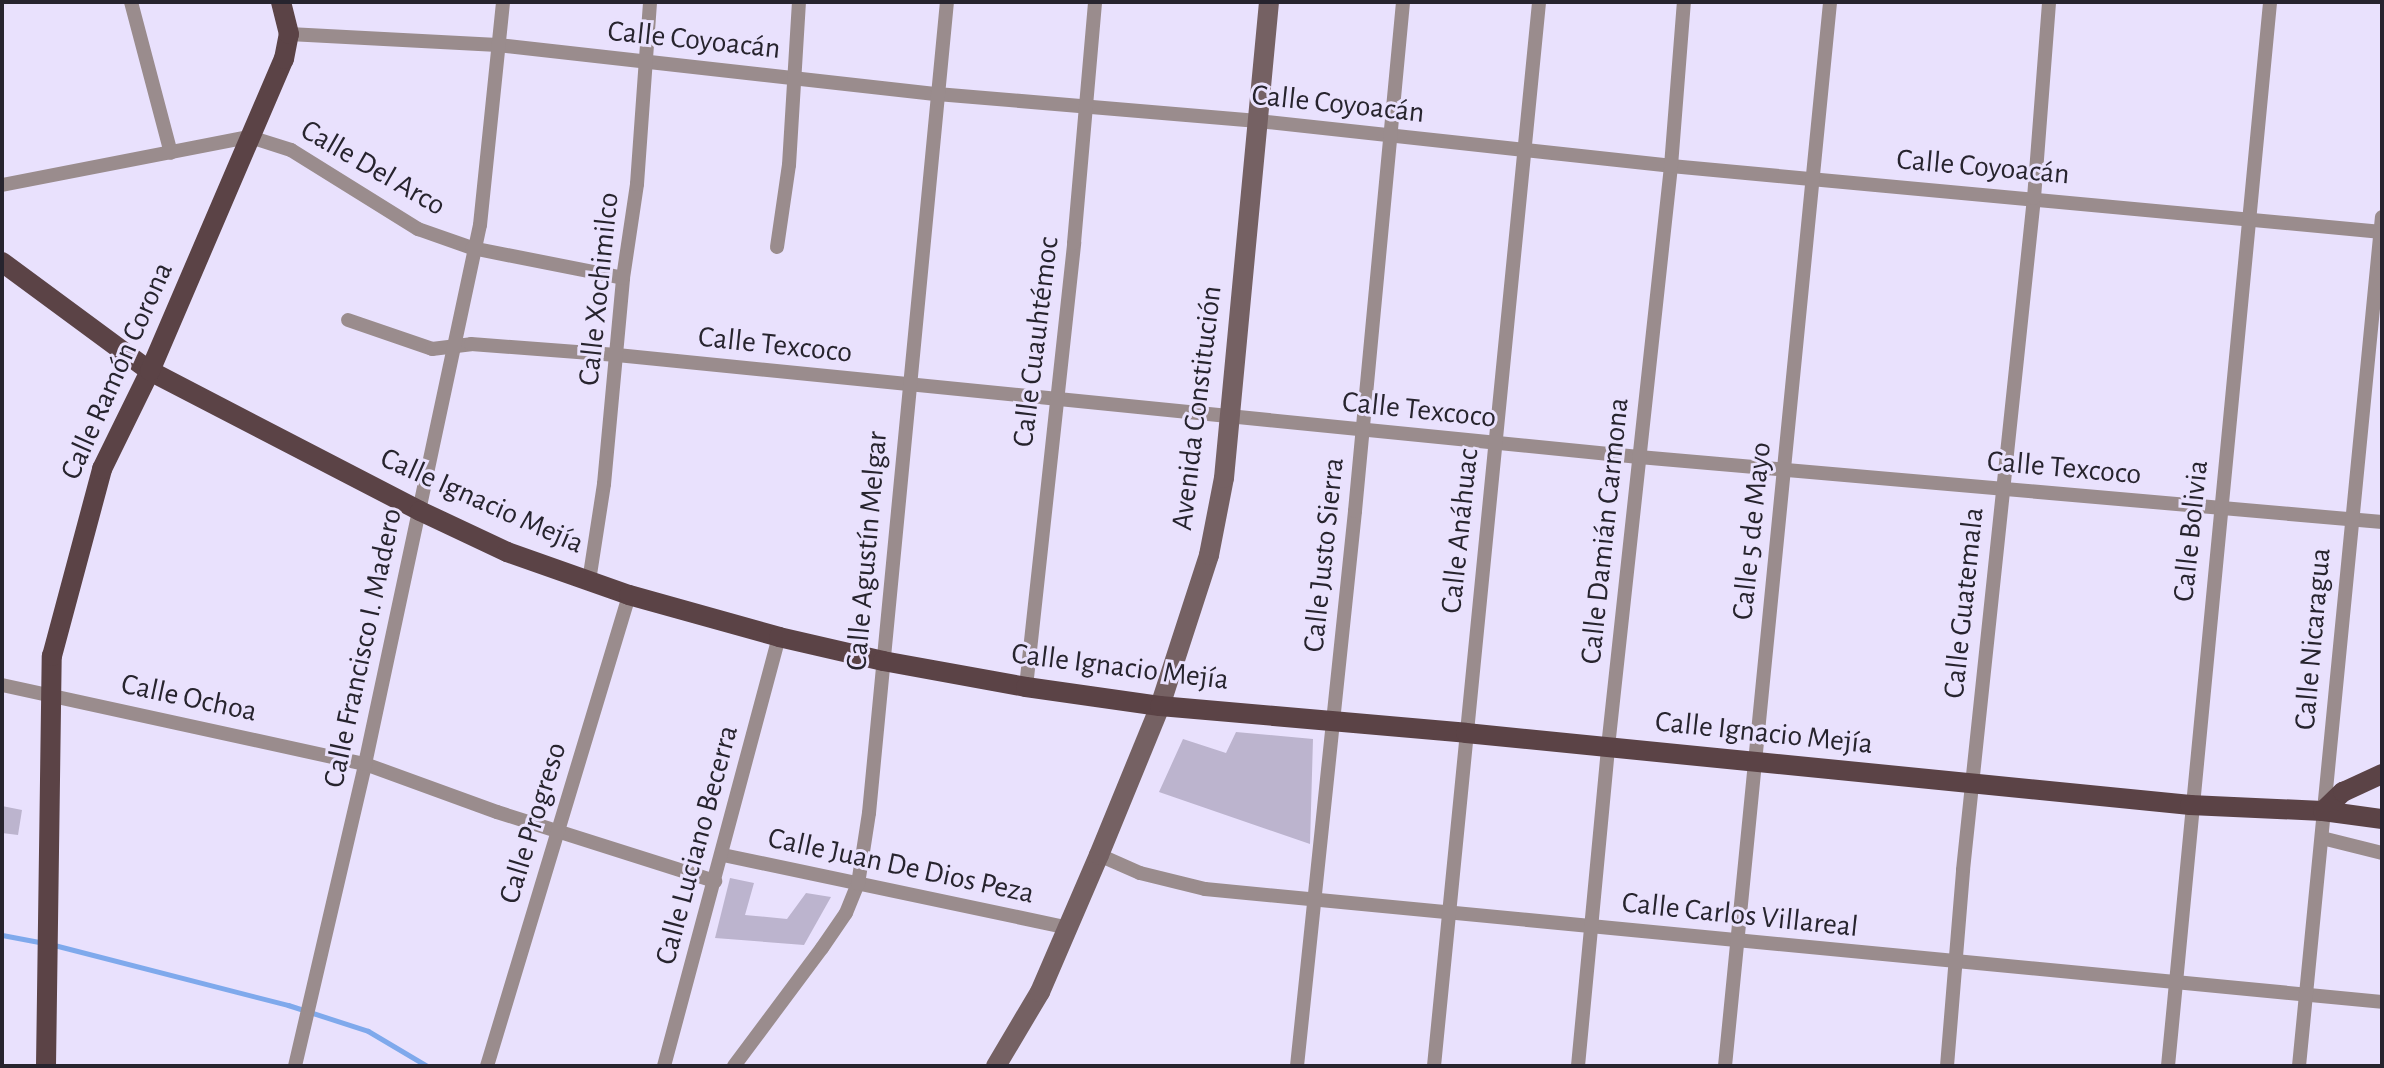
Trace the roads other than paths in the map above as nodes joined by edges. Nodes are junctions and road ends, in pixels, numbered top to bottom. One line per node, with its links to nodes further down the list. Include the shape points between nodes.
1 (131, 2): 25 (street)
2 (281, 2): 15 (main road, Calle Ramón Corona)
3 (503, 2): 16 (street, Calle Francisco I. Madero)
4 (650, 2): 17 (street, Calle Xochimilco)
5 (799, 2): 18 (street)
6 (947, 2): 19 (street, Calle Agustín Melgar)
7 (1095, 2): 20 (street, Calle Cuauhtémoc)
8 (1269, 2): 21 (street, Avenida Constitución)
9 (1403, 2): 22 (street, Calle Justo Sierra)
10 (1539, 2): 24 (street, Calle Anáhuac)
11 (1684, 2): 26 (street, Calle Damián Carmona)
12 (1830, 2): 27 (street, Calle 5 de Mayo)
13 (2049, 2): 29 (street, Calle Guatemala)
14 (2270, 2): 30 (street, Calle Bolivia)
15 (289, 34): 16 (street, Calle Coyoacán); 23 (main road, Calle Ramón Corona, via 284,59)
16 (498, 45): 17 (street, Calle Coyoacán); 33 (street, Calle Francisco I. Madero, via 480,225)
17 (645, 61): 18 (street, Calle Coyoacán); 35 (street, Calle Xochimilco, via 637,184)
18 (793, 77): 19 (street, Calle Coyoacán); 32 (street, via 789,165)
19 (937, 94): 20 (street, Calle Coyoacán); 40 (street, Calle Agustín Melgar)
20 (1087, 107): 21 (street, Calle Coyoacán); 41 (street, Calle Cuauhtémoc)
21 (1258, 121): 22 (street, Calle Coyoacán); 42 (street, Avenida Constitución)
22 (1391, 135): 24 (street, Calle Coyoacán); 43 (street, Calle Justo Sierra)
23 (250, 137): 25 (street, Calle Del Arco); 33 (street, Calle Del Arco, via 291,150 418,229); 39 (main road, Calle Ramón Corona)
24 (1525, 151): 26 (street, Calle Coyoacán); 44 (street, Calle Anáhuac)
25 (171, 153): 28 (street, Calle Del Arco)
26 (1671, 166): 27 (street, Calle Coyoacán); 45 (street, Calle Damián Carmona)
27 (1813, 178): 29 (street, Calle Coyoacán); 46 (street, Calle 5 de Mayo)
28 (2, 185)
29 (2034, 198): 30 (street, Calle Coyoacán); 47 (street, Calle Guatemala)
30 (2249, 220): 31 (street, Calle Coyoacán); 48 (street, Calle Bolivia)
31 (2381, 227): 50 (street, Calle Nicaragua)
32 (777, 247)
33 (472, 248): 35 (street, Calle Del Arco); 37 (street, Calle Francisco I. Madero)
34 (2, 262): 39 (main road, Calle Ignacio Mejía)
35 (623, 278): 38 (street, Calle Xochimilco)
36 (348, 320): 37 (street, Calle Texcoco, via 432,349)
37 (452, 347): 38 (street, Calle Texcoco); 49 (street, Calle Francisco I. Madero)
38 (617, 355): 40 (street, Calle Texcoco); 52 (street, Calle Xochimilco)
39 (150, 371): 49 (main road, Calle Ignacio Mejía); 58 (main road, Calle Ramón Corona, via 102,469 52,656)
40 (908, 385): 41 (street, Calle Texcoco); 55 (street, Calle Agustín Melgar)
41 (1054, 399): 42 (street, Calle Texcoco); 57 (street, Calle Cuauhtémoc)
42 (1230, 417): 43 (street, Calle Texcoco); 59 (street, Avenida Constitución, via 1209,555)
43 (1363, 431): 44 (street, Calle Texcoco); 60 (street, Calle Justo Sierra)
44 (1496, 444): 45 (street, Calle Texcoco); 61 (street, Calle Anáhuac)
45 (1639, 457): 46 (street, Calle Texcoco); 62 (street, Calle Damián Carmona)
46 (1785, 468): 47 (street, Calle Texcoco); 63 (street, Calle 5 de Mayo)
47 (2002, 489): 48 (street, Calle Texcoco); 66 (street, Calle Guatemala)
48 (2220, 508): 50 (street, Calle Texcoco); 67 (street, Calle Bolivia)
49 (420, 511): 52 (main road, Calle Ignacio Mejía, via 507,552); 64 (street, Calle Francisco I. Madero)
50 (2350, 519): 51 (street, Calle Texcoco); 68 (street, Calle Nicaragua)
51 (2382, 522)
52 (589, 581): 53 (main road, Calle Ignacio Mejía)
53 (629, 595): 54 (main road, Calle Ignacio Mejía); 70 (street, Calle Progreso)
54 (779, 637): 55 (main road, Calle Ignacio Mejía); 73 (street, Calle Luciano Becerra)
55 (883, 661): 57 (main road, Calle Ignacio Mejía); 76 (street, Calle Agustín Melgar)
56 (2, 685): 58 (street, Calle Ochoa)
57 (1026, 687): 59 (main road, Calle Ignacio Mejía)
58 (49, 695): 64 (street, Calle Ochoa); 86 (main road, Calle Ramón Corona)
59 (1160, 706): 60 (main road, Calle Ignacio Mejía); 74 (street, Avenida Constitución)
60 (1333, 720): 61 (main road, Calle Ignacio Mejía); 77 (street, Calle Justo Sierra)
61 (1466, 733): 62 (main road, Calle Ignacio Mejía); 78 (street, Calle Anáhuac)
62 (1608, 747): 63 (main road, Calle Ignacio Mejía); 79 (street, Calle Damián Carmona)
63 (1756, 762): 66 (main road, Calle Ignacio Mejía); 81 (street, Calle 5 de Mayo)
64 (365, 764): 70 (street); 87 (street, Calle Francisco I. Madero)
65 (2382, 774): 68 (main road, via 2343,792)
66 (1972, 784): 67 (main road, Calle Ignacio Mejía); 82 (street, Calle Guatemala)
67 (2190, 805): 68 (main road, Calle Ignacio Mejía); 83 (street, Calle Bolivia)
68 (2323, 811): 69 (main road, Calle Ignacio Mejía); 71 (street, Calle Nicaragua)
69 (2382, 819)
70 (558, 831): 75 (street); 88 (street, Calle Progreso)
71 (2322, 838): 72 (street); 84 (street, Calle Nicaragua)
72 (2382, 853)
73 (723, 855): 75 (street, Calle Luciano Becerra); 76 (street, Calle Juan De Dios Peza)
74 (1099, 855): 77 (street, Calle Carlos Villareal, via 1171,883); 80 (street, Avenida Constitución)
75 (715, 881): 89 (street, Calle Luciano Becerra)
76 (858, 884): 80 (street, Calle Juan De Dios Peza); 90 (street, Calle Agustín Melgar, via 846,913)
77 (1314, 900): 78 (street, Calle Carlos Villareal); 92 (street, Calle Justo Sierra)
78 (1450, 912): 79 (street, Calle Carlos Villareal); 93 (street, Calle Anáhuac)
79 (1590, 927): 81 (street, Calle Carlos Villareal); 94 (street, Calle Damián Carmona)
80 (1068, 928): 91 (street, Avenida Constitución, via 1040,992)
81 (1737, 942): 82 (street, Calle Carlos Villareal); 95 (street, Calle 5 de Mayo)
82 (1956, 963): 83 (street, Calle Carlos Villareal); 96 (street, Calle Guatemala)
83 (2175, 983): 84 (street, Calle Carlos Villareal); 97 (street, Calle Bolivia)
84 (2307, 995): 85 (street, Calle Carlos Villareal); 98 (street, Calle Nicaragua)
85 (2382, 1002)
86 (46, 1066)
87 (295, 1066)
88 (487, 1066)
89 (664, 1066)
90 (734, 1066)
91 (996, 1066)
92 (1297, 1066)
93 (1434, 1066)
94 (1578, 1066)
95 (1725, 1066)
96 (1947, 1066)
97 (2168, 1066)
98 (2299, 1066)

